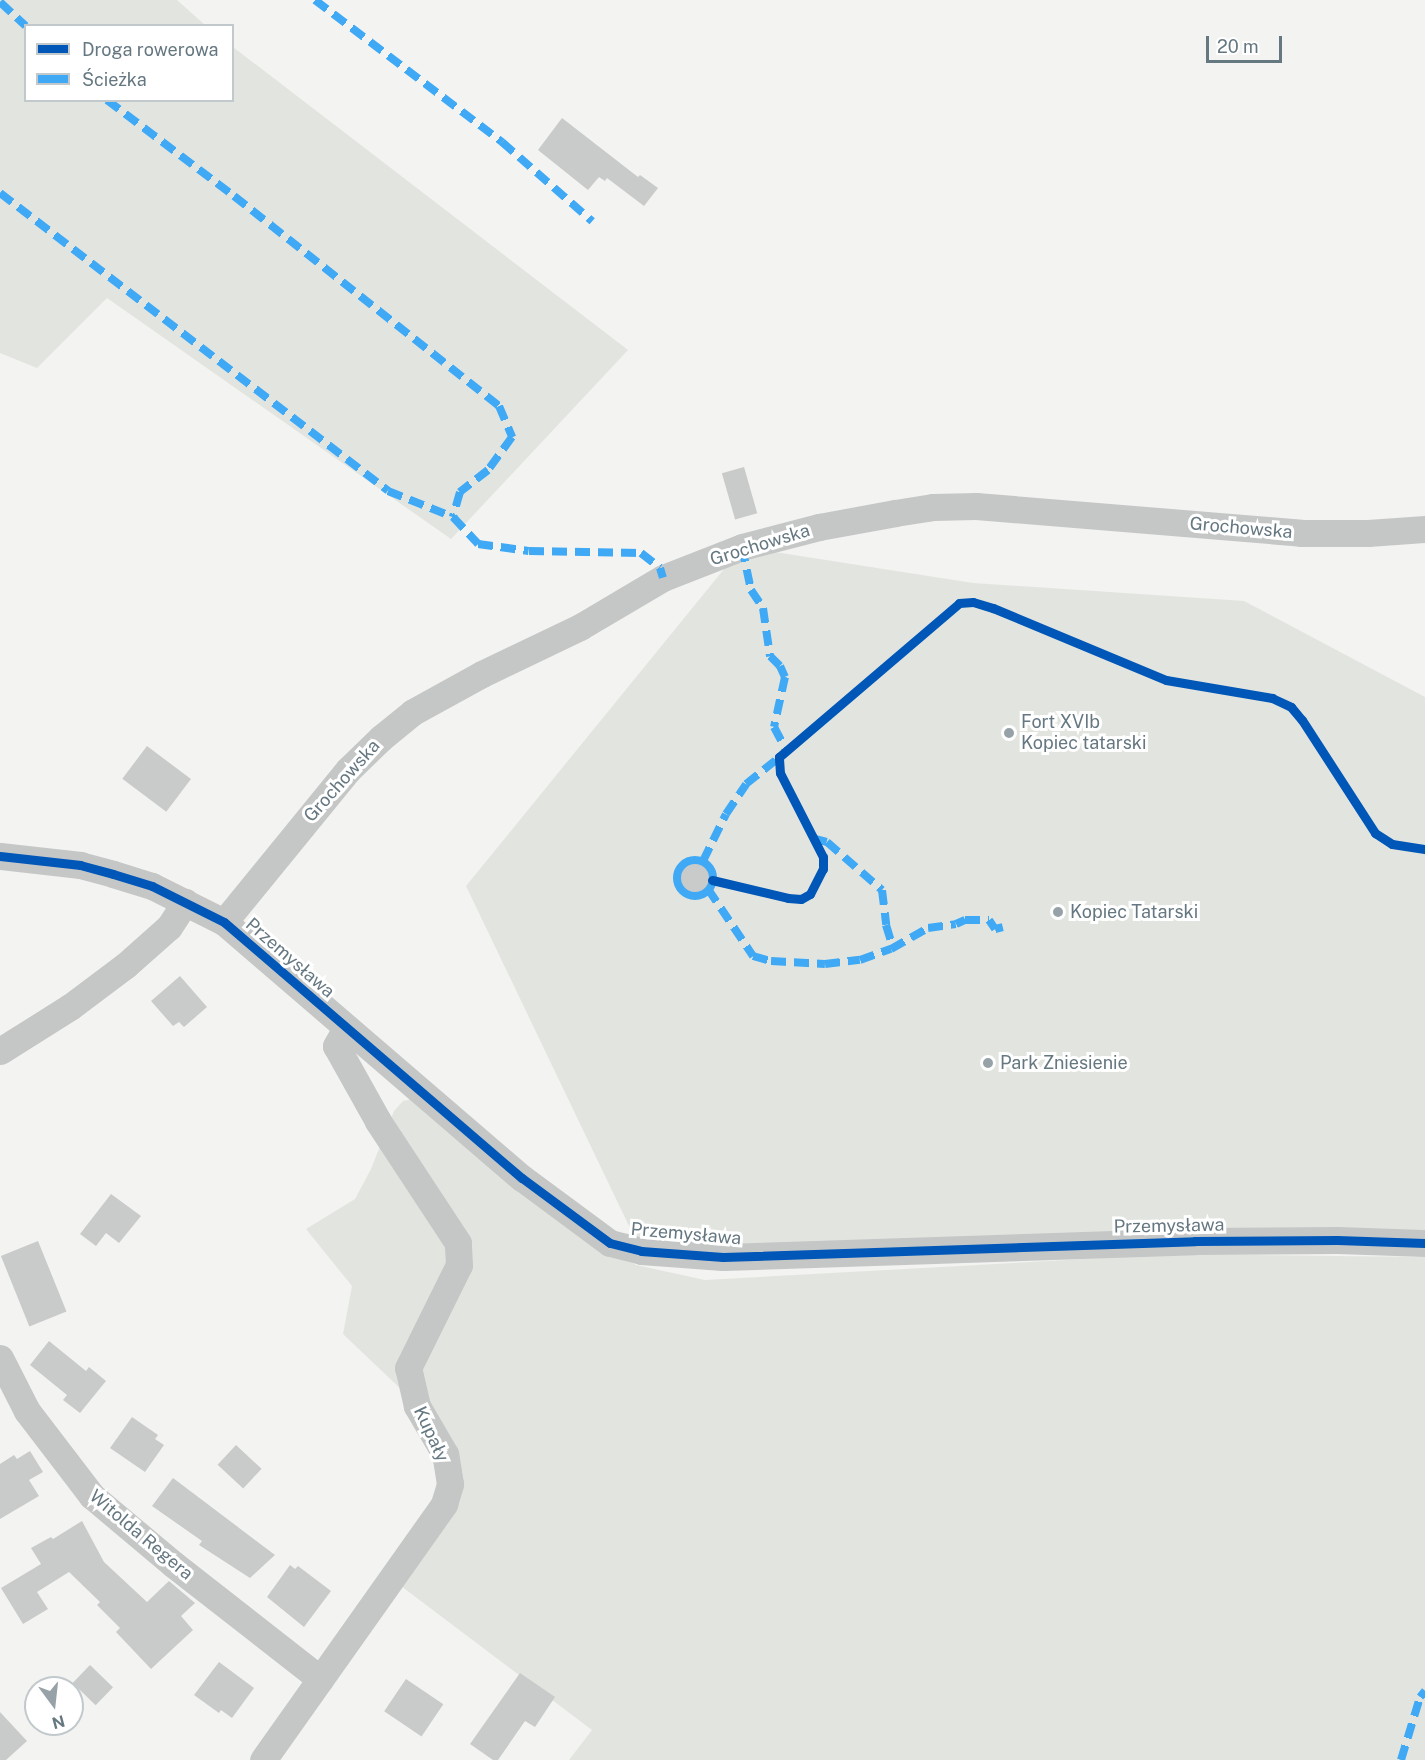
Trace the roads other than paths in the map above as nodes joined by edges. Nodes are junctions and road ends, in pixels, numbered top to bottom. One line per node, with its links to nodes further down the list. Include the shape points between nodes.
1 (1425, 530): 4 (street, Grochowska, via 1301,532 976,506 933,507 819,527 742,547 663,578 580,627 413,712 381,738 320,802)
2 (0, 856): 3 (street, Przemysława, via 80,865 152,886)
3 (185, 902): 4 (street, Przemysława); 6 (street, via 169,927 126,965 70,1007)
4 (224, 922): 5 (street, Przemysława)
5 (346, 1028): 7 (street, Przemysława, via 522,1178 610,1243 641,1251 723,1257 1195,1241); 9 (street, Kupały, via 336,1046 378,1121 458,1243 459,1265 408,1368 417,1406 445,1454 450,1485 444,1504)
6 (0, 1051)
7 (1425, 1244)
8 (0, 1358): 9 (street, Witolda Regera, via 27,1411 92,1496)
9 (320, 1679): 10 (street, Kupały)
10 (263, 1760)

